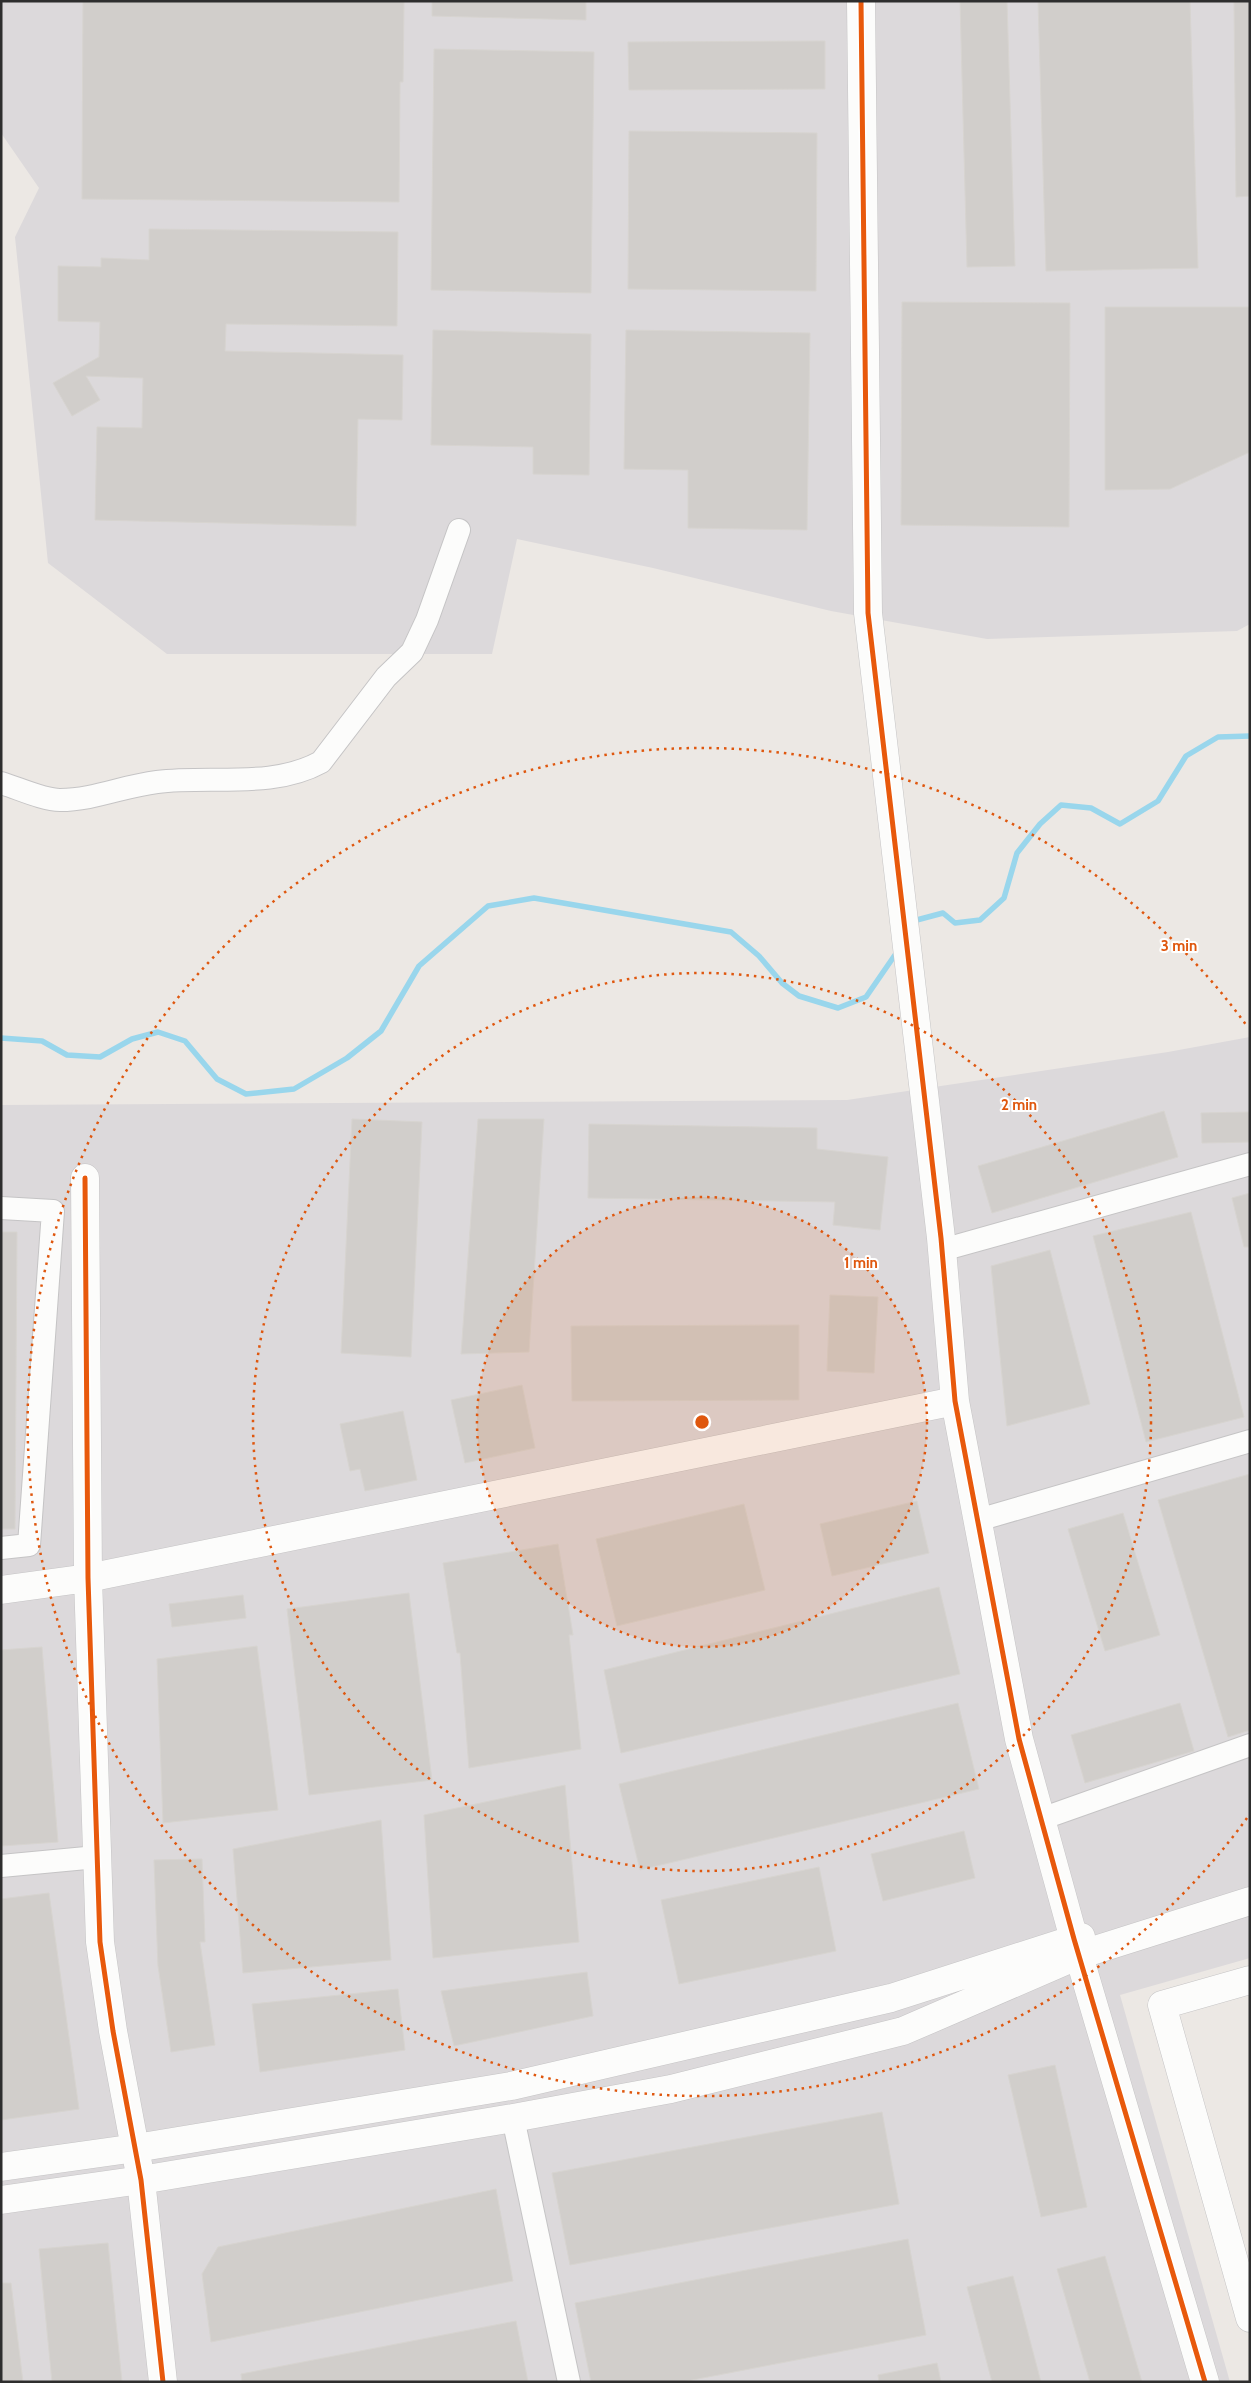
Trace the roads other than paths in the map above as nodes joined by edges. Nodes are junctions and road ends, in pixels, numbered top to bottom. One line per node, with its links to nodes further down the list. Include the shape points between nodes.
1 (861, 1): 7 (street, via 868,613)
2 (458, 530): 3 (street, via 427,620 412,652 386,677 321,762 307,770 243,780 155,782 88,799 57,800)
3 (1, 783)
4 (1250, 1164): 7 (street)
5 (85, 1178): 12 (street)
6 (1, 1208): 11 (street, via 53,1211 29,1545)
7 (942, 1250): 8 (street)
8 (955, 1402): 10 (street); 12 (street)
9 (1250, 1441): 10 (street)
10 (978, 1520): 15 (street, via 1019,1739)
11 (1, 1548)
12 (88, 1578): 13 (street); 16 (street)
13 (1, 1590)
14 (1250, 1745): 15 (street)
15 (1041, 1819): 20 (street)
16 (97, 1857): 17 (street); 23 (street, via 100,1942 113,2031)
17 (1, 1866)
18 (1250, 1886): 20 (street)
19 (1250, 1901): 20 (street)
20 (1077, 1947): 22 (street, via 903,2031 671,2089); 23 (street, via 891,1998 511,2086); 30 (street)
21 (1250, 1980): 27 (street, via 1162,2005)
22 (513, 2118): 25 (street); 29 (street)
23 (136, 2148): 24 (street); 25 (street)
24 (1, 2168)
25 (141, 2180): 26 (street); 28 (street)
26 (1, 2200)
27 (1250, 2318)
28 (162, 2382)
29 (569, 2382)
30 (1205, 2382)

